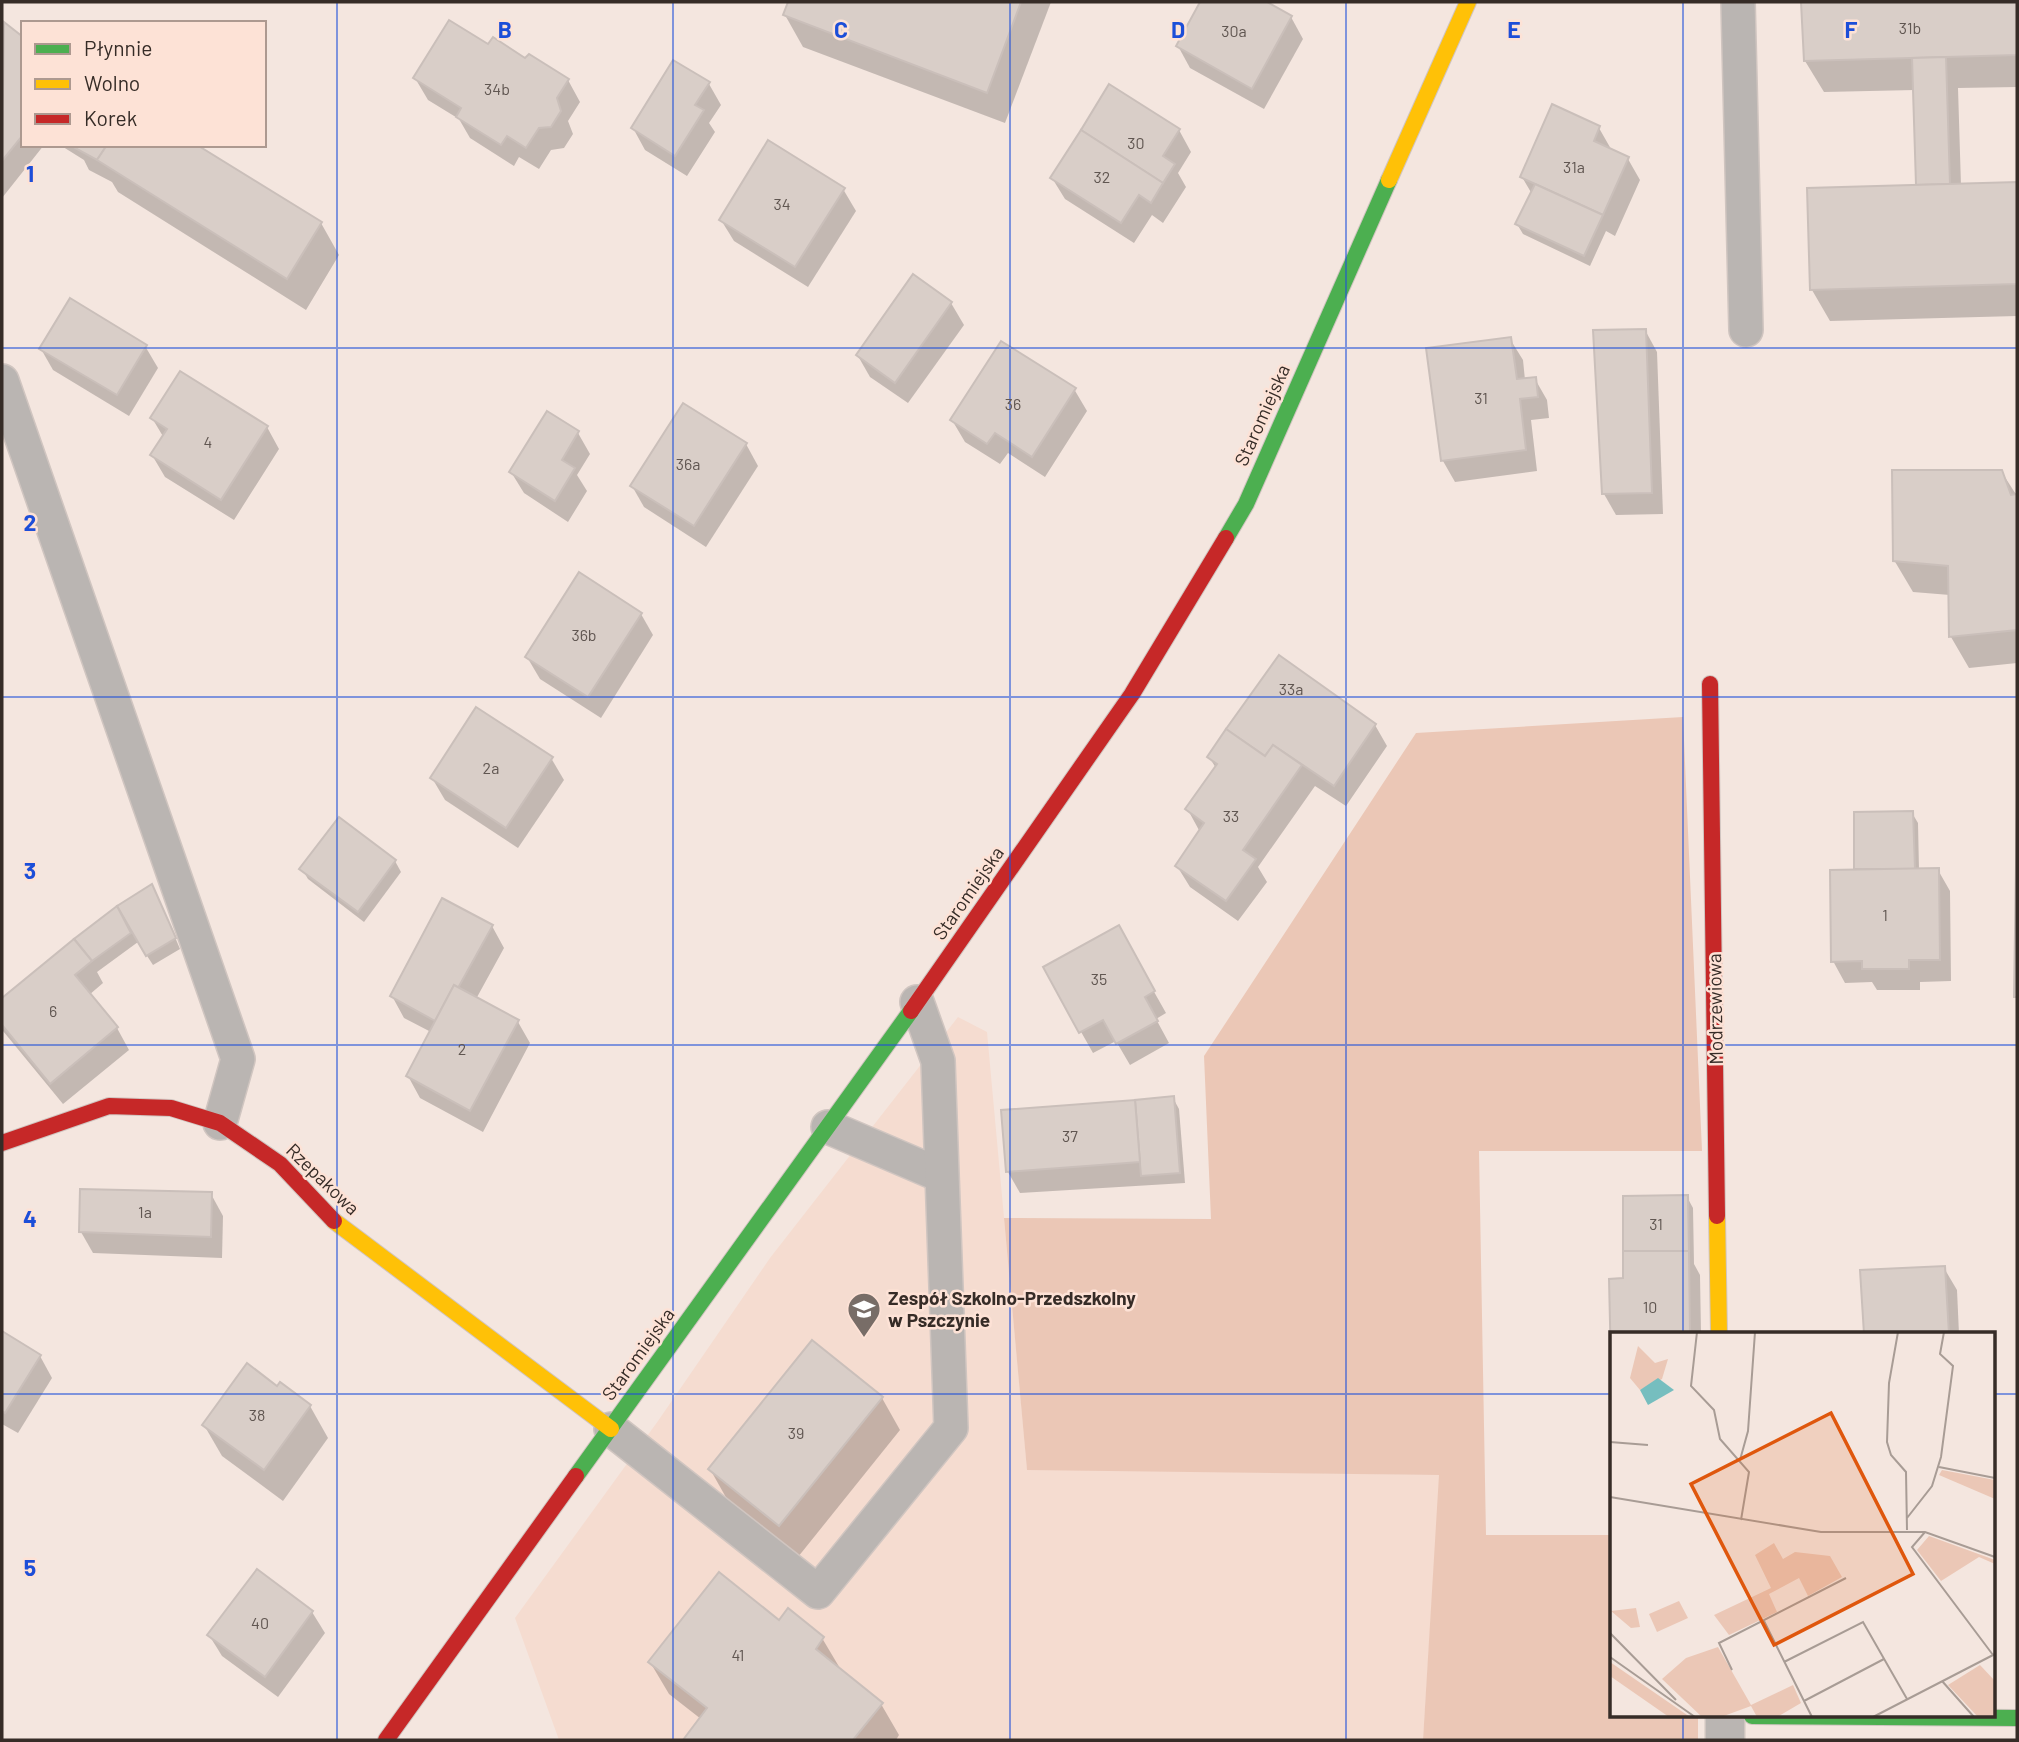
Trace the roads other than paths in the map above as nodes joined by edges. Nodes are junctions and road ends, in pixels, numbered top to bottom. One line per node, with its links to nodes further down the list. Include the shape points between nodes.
1 (1468, 2): 6 (street, Staromiejska, via 1246,505 1132,694)
2 (1738, 2): 3 (lane)
3 (1746, 330)
4 (2, 381): 7 (lane, via 238,1059)
5 (1710, 684): 11 (street, Modrzewiowa)
6 (917, 1002): 8 (street, Staromiejska); 10 (lane, via 938,1061)
7 (220, 1123): 9 (street, Rzepakowa, via 172,1108 109,1105); 12 (street, Rzepakowa, via 280,1164 338,1225)
8 (828, 1127): 10 (lane); 12 (street, Staromiejska)
9 (4, 1139)
10 (940, 1175): 12 (lane, via 951,1428 818,1592)
11 (1720, 1332)
12 (611, 1429): 16 (street, Staromiejska)
13 (1725, 1718): 17 (street)
14 (1994, 1718): 15 (street)
15 (2017, 1718)
16 (386, 1740)
17 (1725, 1740)

